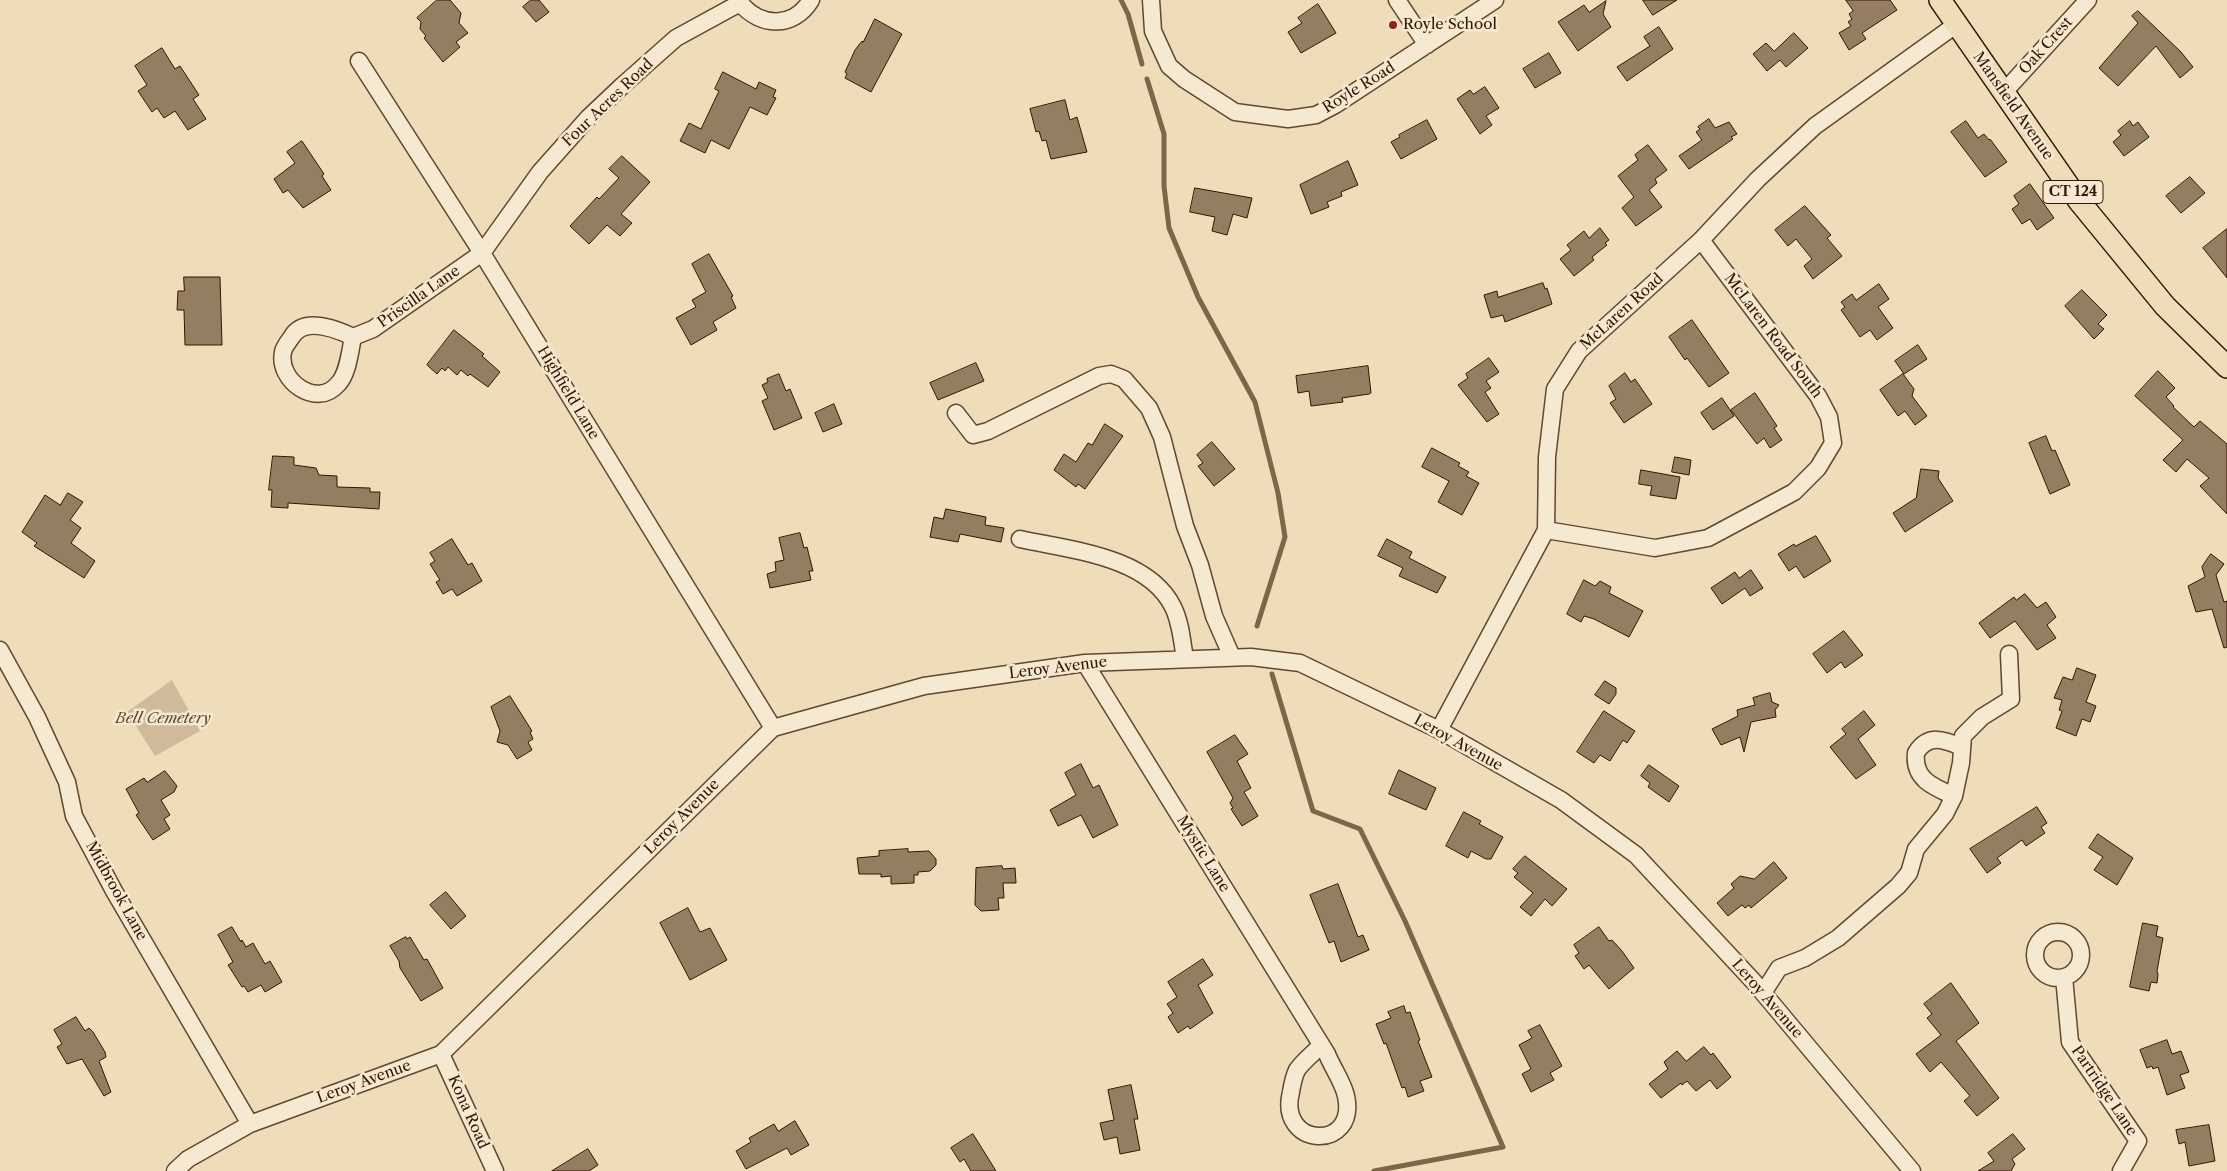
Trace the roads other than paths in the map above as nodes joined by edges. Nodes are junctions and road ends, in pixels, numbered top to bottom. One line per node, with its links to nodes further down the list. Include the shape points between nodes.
1 (811, 0): 7 (street, Four Acres Road, via 797,16 773,22 746,11)
2 (1152, 0): 9 (street, Royle Road, via 1153,32 1169,66 1184,80 1235,112 1288,119 1316,115)
3 (1495, 0): 9 (street, Royle Road)
4 (1940, 0): 8 (main road, Mansfield Avenue / CT 124)
5 (2088, 0): 11 (street, Oak Crest)
6 (1400, 1): 9 (street)
7 (740, 2): 13 (street, Four Acres Road, via 676,38 588,118 540,172)
8 (1957, 24): 11 (main road, Mansfield Avenue / CT 124); 12 (street, McLaren Road, via 1815,126 1758,179)
9 (1427, 45)
10 (359, 60): 13 (street, Highfield Lane)
11 (2004, 92): 15 (main road, Mansfield Avenue / CT 124, via 2079,201 2165,306)
12 (1701, 240): 17 (street, McLaren Road, via 1579,351 1555,389 1547,458); 17 (street, McLaren Road South, via 1818,396 1829,417 1833,443 1818,468 1794,492 1708,538 1655,548)
13 (482, 253): 14 (street, Priscilla Lane, via 373,329); 24 (street, Highfield Lane)
14 (353, 337): 14 (street, via 343,376 333,389 316,395 307,392 286,372 283,351 294,331 306,325 328,328)
15 (2227, 367)
16 (956, 413): 21 (street, via 973,435 996,427 1099,376 1111,374 1124,379 1149,408 1162,437 1214,616)
17 (1546, 530): 25 (street, McLaren Road)
18 (1020, 539): 22 (street, via 1103,557 1149,578 1172,606 1180,628)
19 (0, 650): 32 (street, Midbrook Lane, via 37,717 67,782 74,816)
20 (2009, 654): 26 (street, via 2011,699 1982,717 1963,736)
21 (1232, 657): 22 (street, Leroy Avenue); 25 (street, Leroy Avenue, via 1270,658 1300,664)
22 (1185, 659): 23 (street, Leroy Avenue)
23 (1085, 663): 24 (street, Leroy Avenue, via 924,686); 30 (street, Mystic Lane)
24 (773, 728): 31 (street, Leroy Avenue)
25 (1438, 730): 29 (street, Leroy Avenue, via 1561,800 1636,855)
26 (1962, 747): 27 (street); 27 (street, via 1937,739 1926,741 1916,753 1916,770 1932,786)
27 (1954, 796): 29 (street, via 1945,814 1916,849 1909,873 1898,886 1838,938 1805,958 1779,968)
28 (2064, 977): 36 (street, Partridge Lane, via 2070,1042 2138,1141)
29 (1763, 993): 35 (street, Leroy Avenue)
30 (1321, 1045): 30 (street, Mystic Lane, via 1346,1095 1346,1112 1342,1126 1329,1136 1316,1138 1293,1122 1288,1104 1297,1071)
31 (441, 1054): 32 (street, Leroy Avenue); 34 (street, Kona Road)
32 (250, 1124): 33 (street, Leroy Avenue, via 188,1159)
33 (175, 1171)
34 (495, 1171)
35 (1912, 1171)
36 (2121, 1171)

